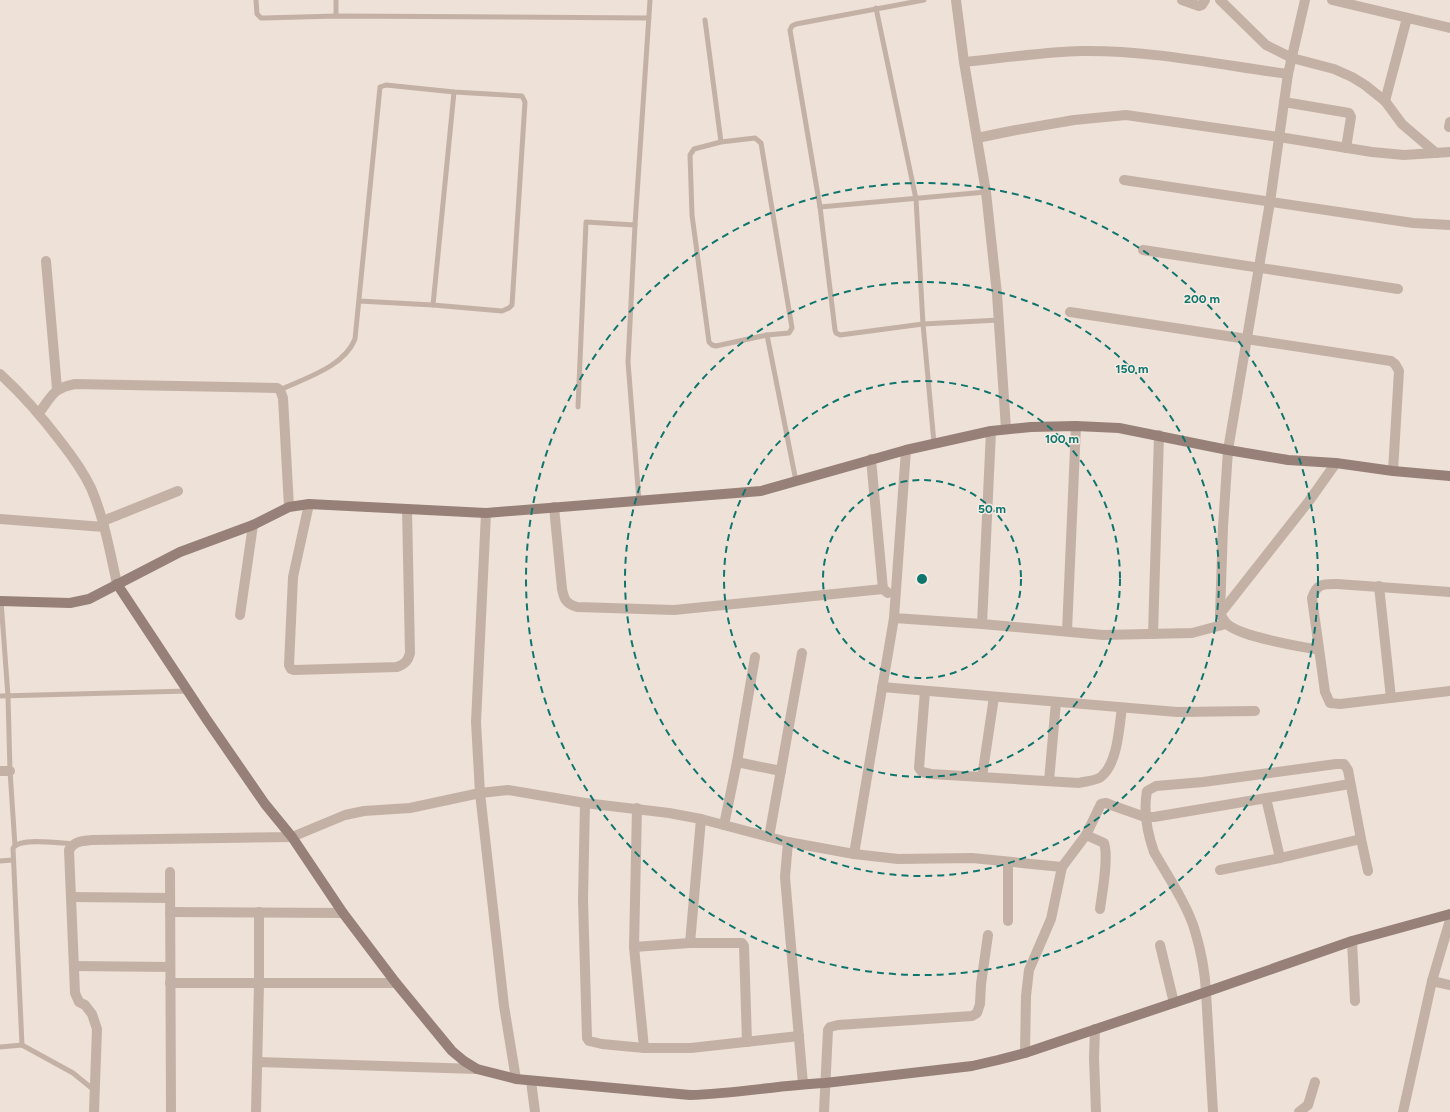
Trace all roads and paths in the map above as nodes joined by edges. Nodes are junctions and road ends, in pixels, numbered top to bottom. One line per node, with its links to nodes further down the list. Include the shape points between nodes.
1 (256, 0): 12 (lane, via 257,14 261,18)
2 (336, 0): 12 (lane)
3 (650, 0): 13 (lane)
4 (924, 0): 11 (lane)
5 (956, 0): 18 (street)
6 (1182, 0): 7 (street, via 1199,6)
7 (1205, 0)
8 (1220, 0): 17 (street, via 1266,45)
9 (1306, 0): 17 (street)
10 (1332, 0): 14 (street)
11 (876, 8): 31 (lane); 33 (lane, via 796,24 790,28)
12 (336, 16): 13 (lane)
13 (649, 18): 34 (lane)
14 (1407, 18): 16 (street); 21 (street)
15 (705, 20): 25 (lane)
16 (1450, 28)
17 (1292, 58): 19 (street); 21 (street, via 1334,69 1352,77)
18 (964, 62): 19 (street, via 1050,53 1110,52 1144,54); 24 (street)
19 (1288, 74): 22 (street)
20 (454, 92): 40 (lane, via 386,85 380,87); 41 (lane); 41 (lane, via 520,95 524,99 513,298 512,305 502,311)
21 (1385, 101): 28 (street, via 1402,124)
22 (1284, 102): 23 (street); 26 (street, via 1349,113 1351,117)
23 (1279, 137): 24 (street, via 1126,115 1074,120); 26 (street); 32 (street)
24 (978, 138): 30 (street)
25 (721, 142): 45 (lane, via 755,138 761,143 792,328 789,333); 45 (lane, via 694,149 690,155 692,215 709,342 716,346)
26 (1346, 148): 28 (street, via 1404,155)
27 (1450, 152): 28 (street)
28 (1436, 153)
29 (1124, 180): 32 (street)
30 (986, 192): 31 (lane); 43 (street)
31 (916, 198): 33 (lane); 44 (lane)
32 (1270, 202): 35 (street, via 1413,223); 38 (street)
33 (820, 207): 44 (lane, via 836,333 840,335)
34 (635, 225): 50 (lane, via 586,222); 65 (lane, via 628,362)
35 (1450, 225)
36 (1143, 250): 38 (street)
37 (46, 261): 48 (street)
38 (1259, 267): 39 (street); 46 (street)
39 (1398, 289)
40 (359, 301): 41 (lane); 49 (lane, via 355,339 347,353 337,362)
41 (433, 304)
42 (1070, 312): 46 (street)
43 (999, 320): 44 (lane); 53 (street)
44 (923, 324): 56 (lane)
45 (767, 335): 63 (lane)
46 (1248, 339): 58 (street); 61 (street, via 1391,361 1395,364 1399,371)
47 (0, 374): 51 (street)
48 (57, 389): 49 (street, via 75,384 273,387); 51 (street)
49 (280, 390): 67 (street, via 283,398)
50 (578, 407)
51 (39, 413): 72 (street, via 72,456 91,487)
52 (1076, 426): 53 (street); 55 (street, via 1119,428); 85 (street)
53 (1006, 429): 54 (street)
54 (991, 431): 56 (street); 83 (street)
55 (1159, 435): 58 (street); 86 (street)
56 (934, 443): 57 (street)
57 (906, 450): 59 (street); 78 (street)
58 (1228, 450): 60 (street, via 1288,460); 80 (street)
59 (871, 459): 63 (street); 76 (street)
60 (1336, 463): 61 (street); 80 (street, via 1310,501)
61 (1393, 471): 62 (street)
62 (1450, 476)
63 (796, 481): 65 (street, via 761,491)
64 (178, 491): 72 (street)
65 (639, 501): 68 (street)
66 (309, 504): 67 (street); 69 (street); 69 (street, via 291,590 289,665 294,670 397,667 408,660 410,653)
67 (289, 507): 73 (street)
68 (554, 507): 70 (street); 76 (street, via 562,589 565,600 577,607 674,610)
69 (407, 509): 70 (street)
70 (486, 513): 107 (street, via 476,722)
71 (0, 519): 72 (street)
72 (103, 524): 74 (street)
73 (253, 525): 74 (street, via 180,552); 81 (street)
74 (117, 584): 79 (street, via 88,599 70,603); 91 (street)
75 (1379, 586): 77 (street); 87 (street, via 1324,584 1314,590 1312,598); 97 (street)
76 (883, 589): 78 (street, via 889,594)
77 (1450, 593)
78 (896, 595): 82 (street)
79 (0, 601): 95 (lane)
80 (1220, 614): 84 (street)
81 (240, 615)
82 (894, 618): 83 (street); 90 (street)
83 (982, 624): 85 (street)
84 (1226, 624): 86 (street, via 1192,633); 87 (street, via 1248,635)
85 (1067, 631): 86 (street)
86 (1153, 634)
87 (1319, 650): 97 (street, via 1325,692 1330,703)
88 (802, 653): 103 (street)
89 (755, 657): 101 (street)
90 (882, 687): 92 (street); 121 (street)
91 (189, 690): 95 (lane); 115 (street, via 265,804)
92 (925, 691): 96 (street); 104 (street, via 920,770 931,774)
93 (1450, 692): 97 (street)
94 (0, 696): 95 (lane)
95 (8, 696): 102 (lane)
96 (994, 696): 98 (street); 104 (street)
97 (1391, 698)
98 (1056, 702): 99 (street); 105 (street)
99 (1122, 708): 100 (street, via 1177,712); 105 (street, via 1115,752 1102,776 1079,783)
100 (1255, 711)
101 (737, 762): 103 (street); 113 (street)
102 (5, 771): 120 (lane)
103 (781, 771): 116 (street)
104 (982, 777): 105 (street)
105 (1049, 781)
106 (1350, 784): 108 (street); 111 (street, via 1346,766 1336,764 1156,786 1147,791); 117 (street)
107 (480, 793): 109 (street, via 508,790); 115 (street, via 410,808 345,815); 163 (street, via 504,1006)
108 (1266, 798): 111 (street, via 1172,815); 122 (street)
109 (585, 803): 110 (street); 159 (street, via 583,900 587,1038 591,1043)
110 (637, 808): 112 (street); 143 (street)
111 (1145, 817): 114 (street, via 1102,803); 151 (street, via 1154,852 1195,931 1205,974)
112 (701, 820): 113 (street); 141 (street)
113 (724, 825): 116 (street)
114 (1086, 835): 126 (street); 132 (street, via 1104,843 1105,846 1106,860)
115 (292, 837): 119 (street, via 92,840); 135 (street)
116 (769, 837): 118 (street)
117 (1361, 839): 122 (street); 129 (street)
118 (788, 842): 121 (street); 155 (street, via 785,877)
119 (73, 844): 120 (lane, via 30,842); 130 (street, via 69,850)
120 (15, 846): 123 (lane)
121 (854, 854): 125 (street, via 898,859 972,858)
122 (1280, 858): 127 (street)
123 (13, 860): 124 (lane); 157 (lane)
124 (0, 861)
125 (1008, 862): 126 (street); 138 (street)
126 (1062, 868): 160 (street, via 1051,919 1029,970)
127 (1220, 870)
128 (170, 872): 131 (street)
129 (1368, 872)
130 (71, 897): 131 (street); 144 (street)
131 (170, 898): 133 (street)
132 (1100, 909)
133 (170, 912): 134 (street); 145 (street)
134 (259, 912): 135 (street); 149 (street)
135 (343, 913): 148 (street)
136 (1450, 914): 140 (street)
137 (1450, 920): 146 (street)
138 (1008, 921)
139 (988, 935): 166 (street, via 980,1004 975,1015 832,1026 828,1030)
140 (1352, 941): 151 (street); 152 (street)
141 (690, 942): 143 (street); 156 (street, via 740,942 744,945)
142 (1160, 945): 153 (street)
143 (634, 947): 159 (street)
144 (74, 966): 145 (street); 168 (street, via 76,998 92,1014 96,1029)
145 (170, 967): 147 (street)
146 (1432, 981): 150 (street); 177 (street)
147 (170, 982): 149 (street); 170 (street)
148 (396, 983): 149 (street); 162 (street, via 452,1051)
149 (259, 984): 161 (street)
150 (1450, 985)
151 (1206, 992): 153 (street); 175 (street)
152 (1355, 1001)
153 (1174, 1002): 154 (street)
154 (1095, 1029): 160 (street); 174 (street)
155 (799, 1036): 156 (street); 167 (street)
156 (747, 1042): 159 (street, via 691,1048)
157 (22, 1045): 158 (lane); 168 (lane, via 73,1073)
158 (0, 1047)
159 (644, 1048)
160 (1025, 1053): 166 (street, via 972,1066)
161 (258, 1062): 162 (street); 171 (street)
162 (477, 1069): 163 (street)
163 (516, 1080): 164 (street)
164 (532, 1081): 167 (street, via 690,1096); 172 (street)
165 (1315, 1082): 176 (street, via 1308,1105)
166 (825, 1083): 167 (street); 173 (street)
167 (803, 1084)
168 (95, 1091): 169 (street)
169 (94, 1112)
170 (171, 1112)
171 (256, 1112)
172 (535, 1112)
173 (824, 1112)
174 (1096, 1112)
175 (1213, 1112)
176 (1299, 1112)
177 (1403, 1112)

